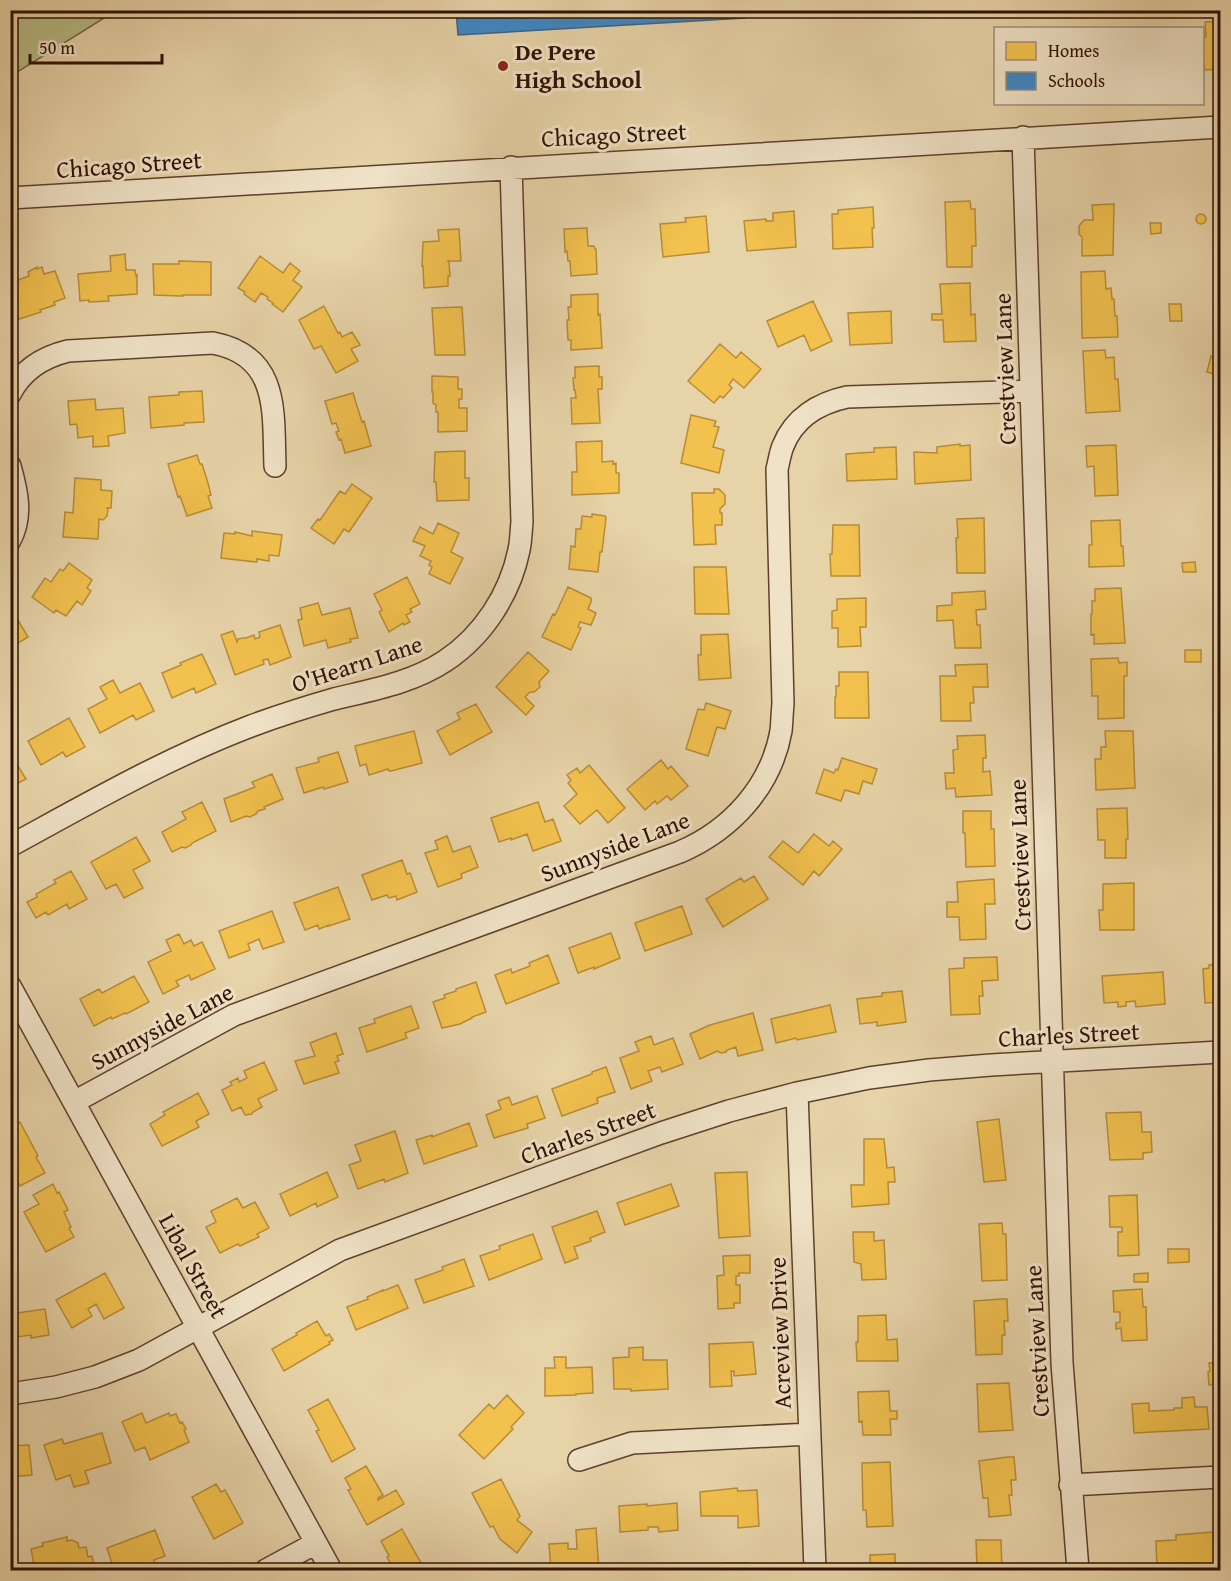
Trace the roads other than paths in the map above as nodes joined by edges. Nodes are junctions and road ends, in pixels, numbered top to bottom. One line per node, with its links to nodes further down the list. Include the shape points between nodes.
1 (1221, 127): 2 (street, Chicago Street)
2 (1023, 137): 3 (street, Chicago Street); 5 (street, Crestview Lane)
3 (511, 167): 4 (street, Chicago Street); 10 (street, O'Hearn Lane, via 522,522 511,576 485,623 445,661 421,674 252,725 125,783)
4 (10, 198)
5 (1031, 391): 13 (street, Crestview Lane); 15 (street, Sunnyside Lane, via 847,397 816,407 788,435 777,469 781,732 774,756 749,802 713,835 680,852 234,1015)
6 (10, 394): 8 (street, via 35,364 68,351 223,345 252,362 269,387)
7 (10, 466): 9 (street, via 18,516)
8 (275, 466)
9 (10, 540)
10 (10, 846)
11 (10, 986): 15 (street, Libal Street)
12 (1221, 1053): 13 (street, Charles Street)
13 (1052, 1062): 14 (street, Charles Street, via 930,1070); 21 (street, Crestview Lane)
14 (797, 1093): 16 (street, Charles Street, via 661,1133 340,1250); 18 (street, Acreview Drive)
15 (74, 1102): 16 (street, Libal Street)
16 (198, 1328): 17 (street, Charles Street, via 139,1360 95,1377); 22 (street, Libal Street)
17 (10, 1394)
18 (809, 1434): 19 (street, via 632,1443); 25 (street, Acreview Drive)
19 (579, 1460)
20 (1221, 1477): 21 (street)
21 (1070, 1485): 26 (street, Crestview Lane)
22 (316, 1543): 23 (street); 24 (street, Libal Street)
23 (266, 1570)
24 (331, 1570)
25 (815, 1570)
26 (1078, 1570)

